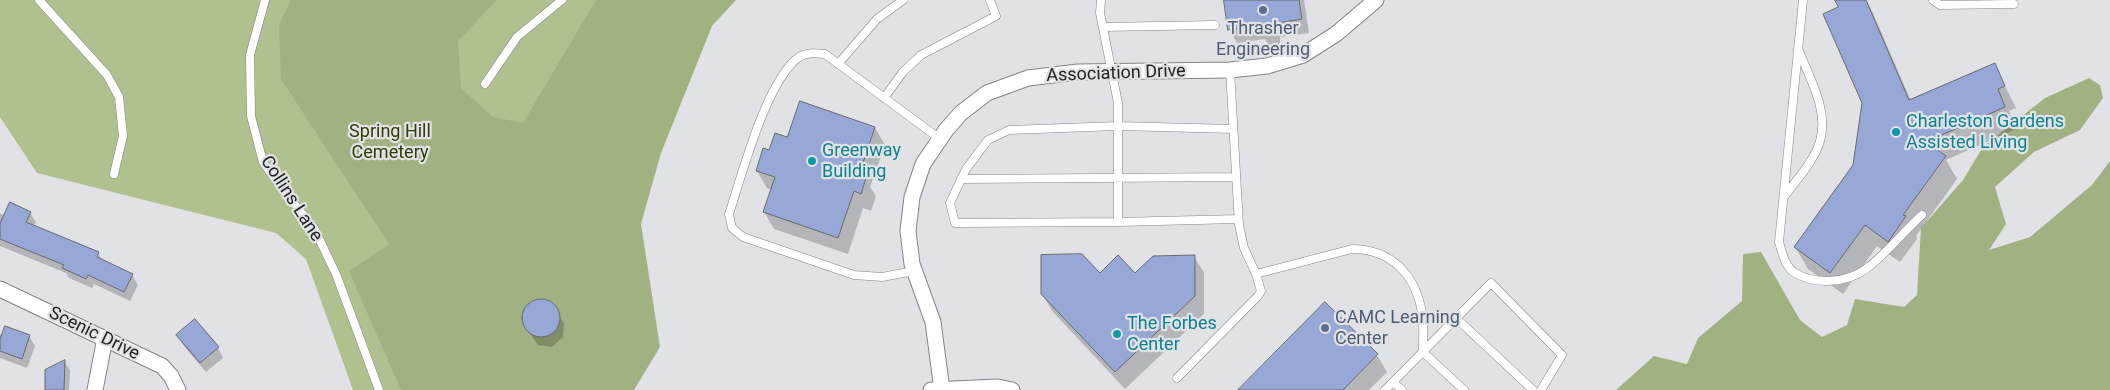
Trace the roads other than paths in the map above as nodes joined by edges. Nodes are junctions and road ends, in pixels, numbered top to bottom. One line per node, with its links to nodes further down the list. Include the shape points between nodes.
1 (39, 0): 23 (lane, via 107,75 119,97 123,136)
2 (265, 0): 41 (lane, Collins Lane, via 250,55 251,116 262,162 314,228 336,274)
3 (562, 0): 18 (lane, via 517,37)
4 (902, 0): 15 (lane, via 877,19)
5 (990, 0): 19 (lane, via 996,16 921,55)
6 (1101, 0): 13 (lane)
7 (1376, 0): 16 (street, Association Drive, via 1336,34 1303,55 1267,66)
8 (1803, 0): 14 (lane)
9 (1933, 0): 10 (lane, via 1940,5)
10 (1947, 2): 11 (lane)
11 (2014, 4)
12 (1215, 25): 13 (lane)
13 (1102, 27): 17 (lane)
14 (1798, 50): 27 (lane); 27 (lane, via 1821,107 1822,125 1820,142)
15 (838, 64): 19 (lane); 31 (lane, via 825,54 810,53 800,56 790,65 757,127 729,214 732,228 743,237 854,275 882,277)
16 (1230, 70): 17 (street, Association Drive); 21 (lane)
17 (1110, 72): 20 (lane, via 1118,103); 22 (street, Association Drive, via 1028,78 987,93 961,113)
18 (485, 84)
19 (884, 98): 22 (lane)
20 (1118, 126): 21 (lane); 25 (lane); 26 (lane, via 1009,130 988,140)
21 (1233, 129): 24 (lane)
22 (940, 139): 31 (street, Association Drive, via 923,164 912,197 908,231)
23 (114, 174)
24 (1236, 177): 25 (lane); 29 (lane)
25 (1118, 178): 26 (lane); 30 (lane)
26 (961, 179): 30 (lane, via 950,204 956,223)
27 (1784, 198): 28 (lane, via 1779,242 1784,258 1794,272 1813,279 1830,281 1865,270)
28 (1922, 215)
29 (1238, 220): 30 (lane); 32 (lane, via 1244,248)
30 (1118, 222)
31 (914, 271): 42 (street, Association Drive, via 933,322)
32 (1256, 274): 36 (lane, via 1352,249 1368,249 1393,260 1410,278 1417,294 1422,314); 37 (lane, via 1261,291 1258,296)
33 (0, 289): 35 (street, Scenic Drive)
34 (1456, 318): 36 (lane); 47 (lane); 48 (lane, via 1491,283 1562,355)
35 (105, 338): 39 (street); 40 (street, Scenic Drive, via 162,366)
36 (1423, 352): 38 (lane); 46 (lane)
37 (1177, 378)
38 (1393, 382): 44 (lane); 45 (lane)
39 (95, 390)
40 (178, 390)
41 (379, 390)
42 (939, 390): 43 (street, via 998,386)
43 (1012, 390)
44 (1385, 390)
45 (1402, 390)
46 (1464, 390)
47 (1533, 390)
48 (1541, 390)

